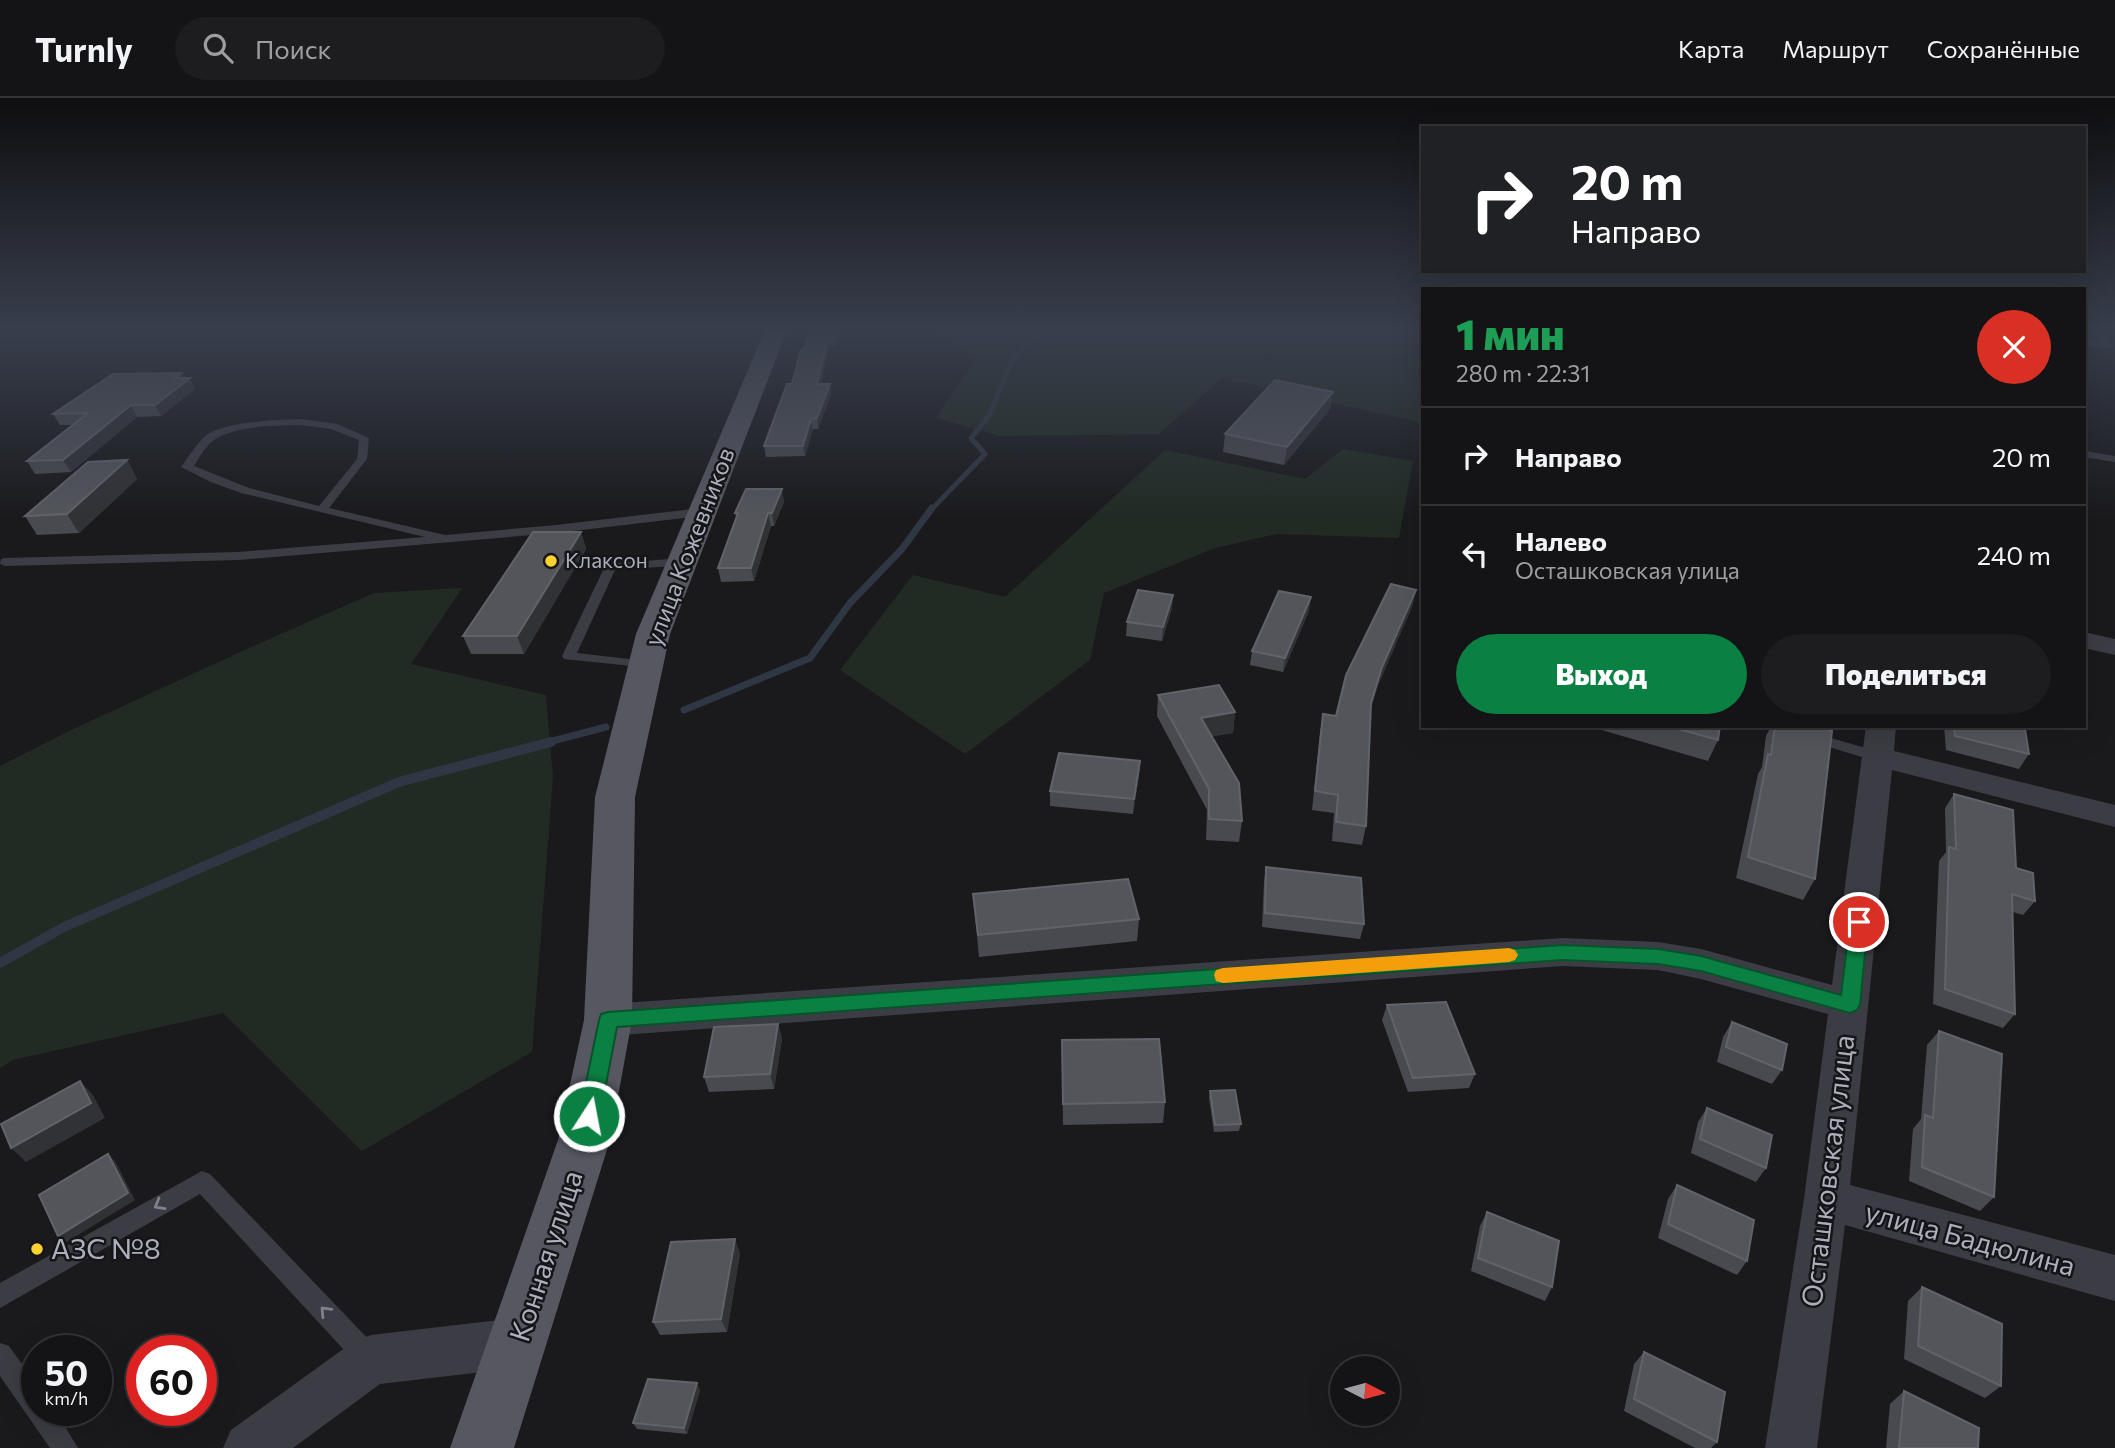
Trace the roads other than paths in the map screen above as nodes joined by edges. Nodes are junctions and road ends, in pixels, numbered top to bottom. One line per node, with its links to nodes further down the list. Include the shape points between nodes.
1 (750, 393): 5 (main road, улица Кожевников)
2 (2086, 454): 3 (lane)
3 (2115, 459)
4 (323, 508): 4 (lane, via 208,478 187,467 209,438 234,429 301,422 333,426 364,438 362,459); 6 (lane)
5 (701, 512): 6 (lane); 8 (main road, улица Кожевников)
6 (449, 539): 7 (lane, via 238,556)
7 (5, 562)
8 (682, 562): 11 (main road, улица Кожевников, via 653,634); 11 (lane, via 610,567 569,656)
9 (2086, 640): 10 (street)
10 (2115, 647)
11 (646, 665): 16 (main road, улица Кожевников, via 615,797)
12 (1824, 741): 13 (lane)
13 (1879, 742): 14 (street); 15 (street, Осташковская улица)
14 (2115, 816)
15 (1850, 1005): 16 (street, via 1658,956 1562,952); 17 (street, Осташковская улица)
16 (608, 1020): 20 (main road, Конная улица, via 584,1140)
17 (1826, 1199): 18 (street, улица Бадюлина); 28 (street, Осташковская улица)
18 (2115, 1278)
19 (0, 1296): 22 (lane, one-way to 19, via 202,1181)
20 (517, 1343): 22 (street); 27 (main road, Конная улица)
21 (0, 1355): 23 (lane)
22 (372, 1360): 26 (street)
23 (21, 1385)
24 (50, 1426): 25 (lane)
25 (65, 1448)
26 (250, 1448)
27 (482, 1448)
28 (1791, 1448)

